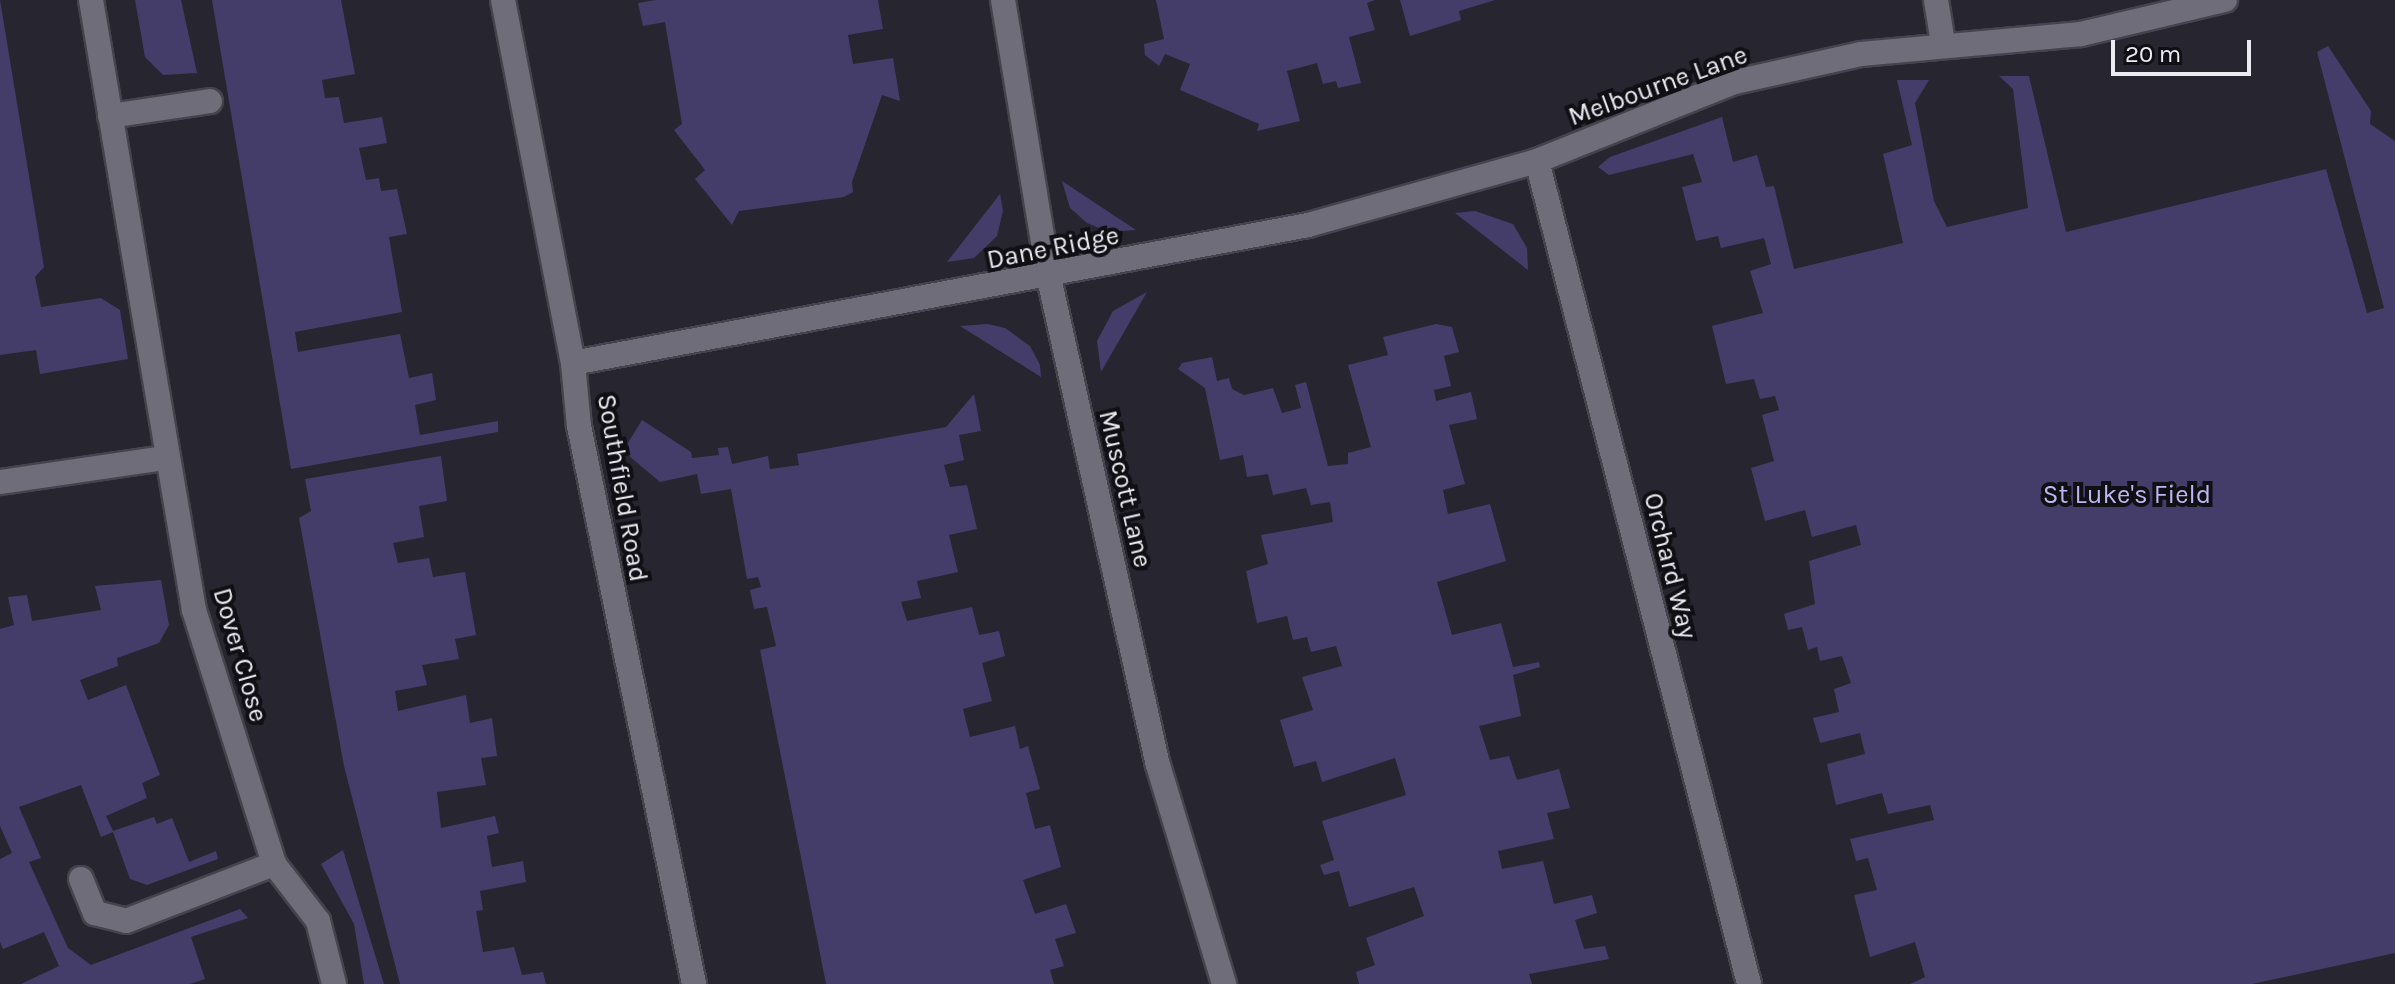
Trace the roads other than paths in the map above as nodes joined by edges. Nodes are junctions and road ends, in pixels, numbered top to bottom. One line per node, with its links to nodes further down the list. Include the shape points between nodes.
1 (91, 0): 8 (street, Dover Close)
2 (503, 0): 11 (street, Southfield Road)
3 (1003, 0): 10 (street, Muscott Lane)
4 (1936, 0): 6 (street)
5 (2225, 0): 6 (street, Melbourne Lane, via 2081,34)
6 (1943, 43): 9 (street, Melbourne Lane, via 1861,54 1735,82)
7 (210, 101): 8 (street)
8 (110, 116): 12 (street, Dover Close)
9 (1537, 161): 10 (street, Dane Ridge, via 1308,225); 19 (street, Orchard Way)
10 (1049, 278): 11 (street, Dane Ridge); 18 (street, Muscott Lane, via 1158,765)
11 (573, 363): 17 (street, Southfield Road, via 579,426)
12 (165, 458): 13 (street); 14 (street, Dover Close, via 179,497 194,610)
13 (0, 482)
14 (274, 864): 15 (street, via 126,921 95,913); 16 (street, Dover Close, via 318,921)
15 (81, 879)
16 (334, 984)
17 (694, 984)
18 (1224, 984)
19 (1749, 984)

